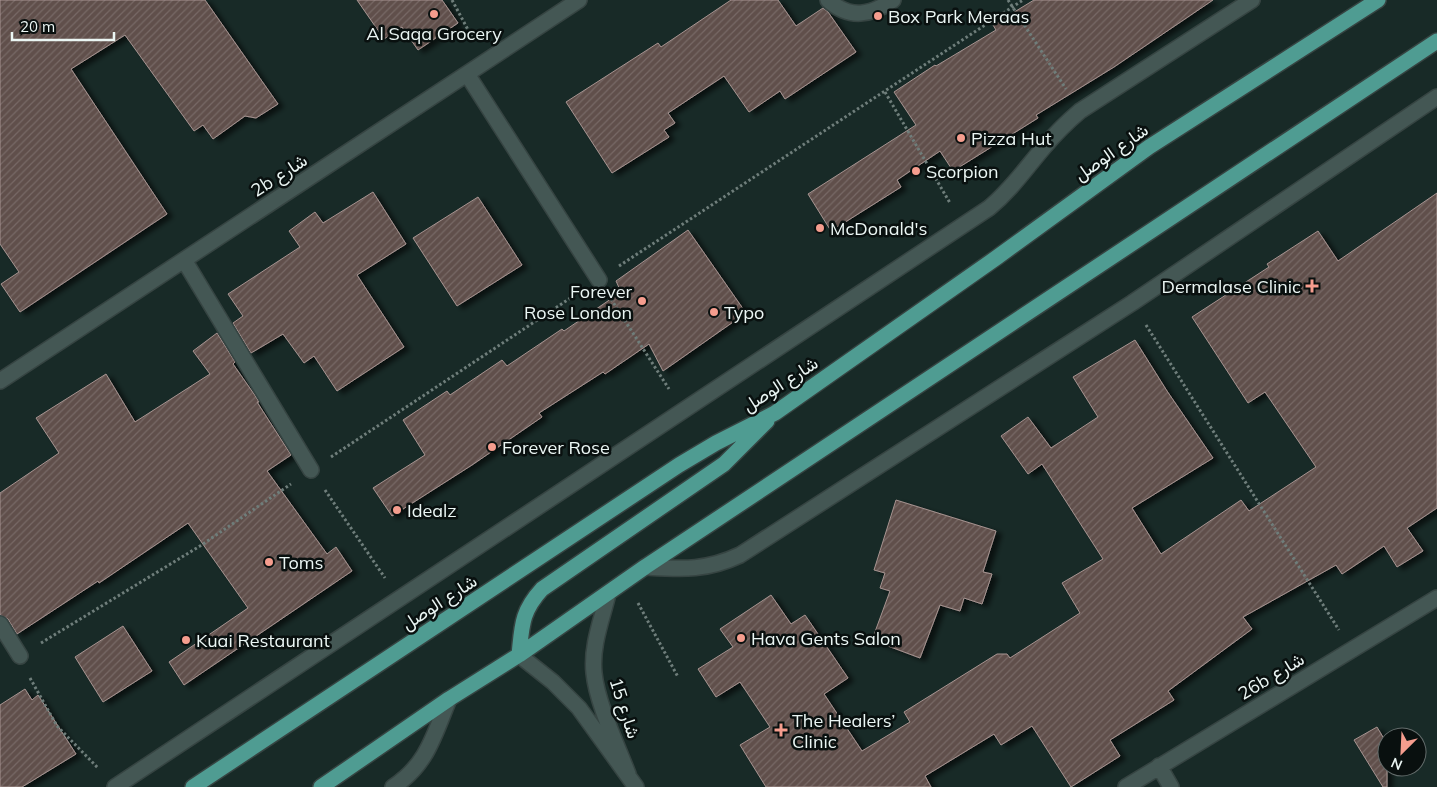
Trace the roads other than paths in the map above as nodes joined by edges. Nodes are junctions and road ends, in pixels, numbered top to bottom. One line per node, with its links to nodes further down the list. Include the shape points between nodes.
1 (579, 0): 7 (street, 2b شارع)
2 (828, 0): 3 (street, via 840,8 864,13)
3 (893, 0)
4 (1252, 0): 23 (street, via 1080,111 1048,141 1004,196 963,225)
5 (1378, 0): 12 (main road, شارع الوصل, via 1149,147)
6 (1437, 42): 14 (main road)
7 (467, 74): 9 (street, 2b شارع); 10 (street)
8 (1437, 97): 14 (street, via 1132,303 740,555 702,568)
9 (184, 260): 11 (street, 2b شارع); 13 (street)
10 (599, 280)
11 (0, 381)
12 (775, 413): 19 (main road, via 718,468 542,589 524,615); 24 (main road, شارع الوصل, via 680,465)
13 (311, 470)
14 (646, 567): 15 (main road)
15 (608, 594): 19 (main road); 22 (street, شارع 15, via 594,652 594,672 597,692)
16 (1437, 598): 21 (street, 26b شارع)
17 (0, 624): 18 (street)
18 (20, 656)
19 (519, 656): 20 (main road); 22 (street, شارع 15, via 567,694)
20 (449, 699): 25 (main road); 26 (street, via 422,760)
21 (1159, 766): 27 (street, 26b شارع); 28 (street)
22 (632, 781)
23 (115, 787)
24 (193, 787)
25 (321, 787)
26 (393, 787)
27 (1126, 787)
28 (1172, 787)

